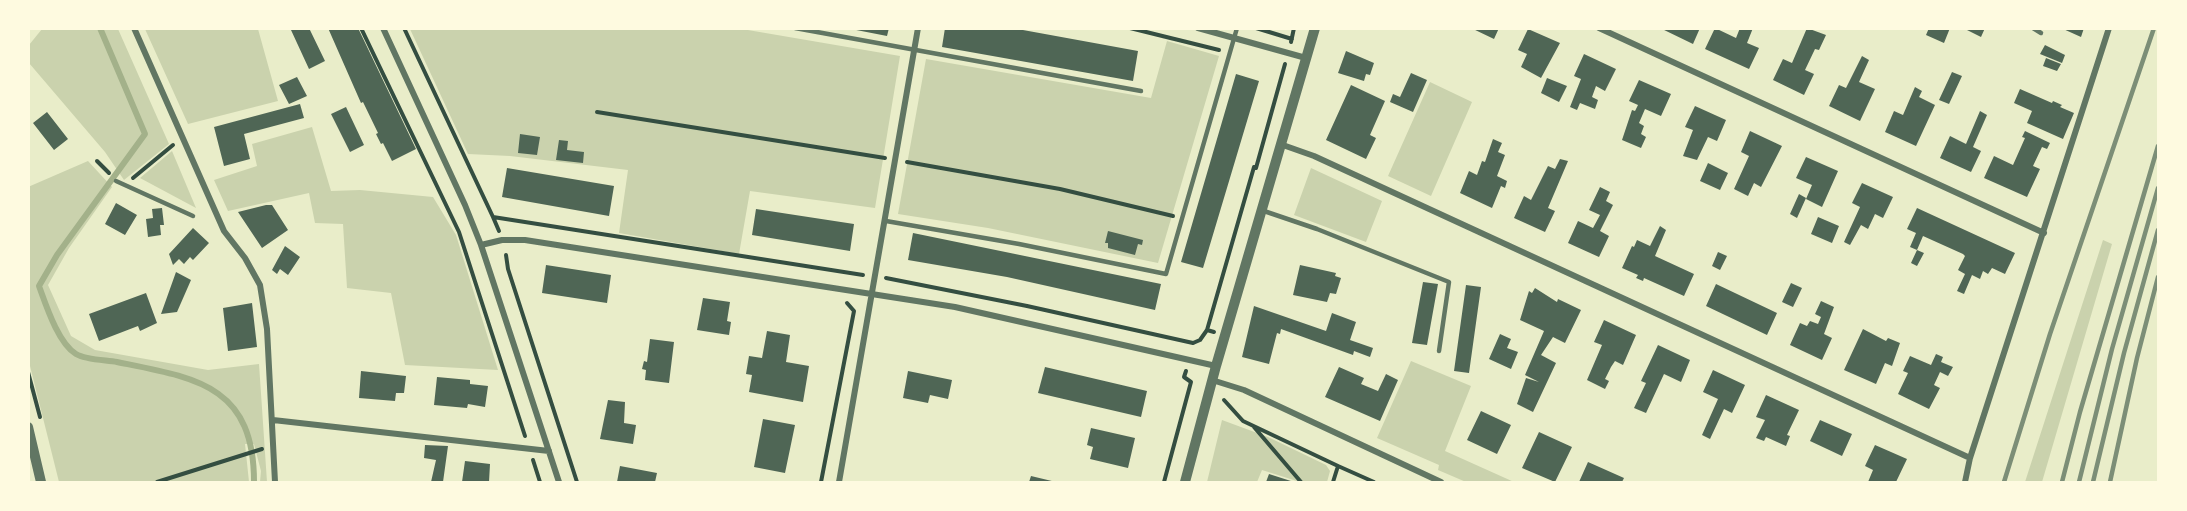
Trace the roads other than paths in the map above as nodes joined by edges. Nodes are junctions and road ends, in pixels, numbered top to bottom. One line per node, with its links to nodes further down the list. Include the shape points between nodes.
1 (134, 28): 27 (street, via 224,231 260,285)
2 (383, 28): 22 (street)
3 (795, 28): 13 (lane)
4 (918, 28): 13 (street)
5 (1198, 28): 12 (street)
6 (1238, 28): 12 (lane)
7 (1315, 28): 14 (street)
8 (1599, 28): 21 (street)
9 (2033, 28): 11 (lane)
10 (2109, 28): 21 (street)
11 (2041, 33)
12 (1235, 38): 14 (street); 20 (lane, via 1166,274)
13 (915, 50): 15 (lane); 20 (street)
14 (1306, 58): 16 (street)
15 (1141, 91)
16 (1280, 144): 18 (street); 30 (street, via 1314,156)
17 (116, 181): 19 (lane)
18 (1261, 210): 24 (lane, via 1449,282); 25 (street)
19 (193, 216)
20 (886, 221): 23 (street)
21 (2044, 232): 30 (street)
22 (481, 245): 23 (street, via 525,240); 29 (street)
23 (873, 295): 25 (street, via 955,307); 34 (street)
24 (1439, 351)
25 (1216, 366): 26 (street)
26 (1212, 380): 35 (street); 36 (street, via 1244,390)
27 (273, 420): 29 (street); 32 (street)
28 (28, 427): 31 (street)
29 (549, 451): 33 (street)
30 (1970, 458): 37 (street)
31 (41, 483)
32 (275, 483)
33 (559, 483)
34 (839, 483)
35 (1185, 483)
36 (1441, 483)
37 (1965, 483)

